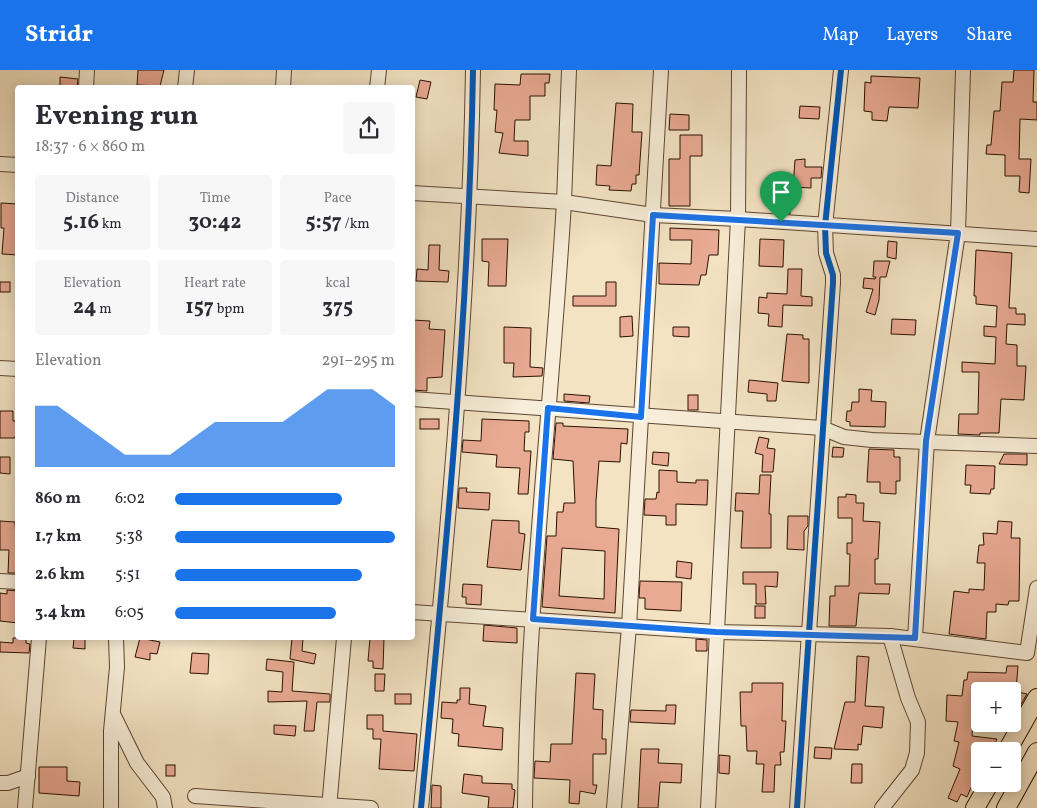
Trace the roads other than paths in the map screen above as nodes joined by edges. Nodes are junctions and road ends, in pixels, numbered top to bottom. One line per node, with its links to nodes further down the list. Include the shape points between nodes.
1 (87, 70): 11 (street)
2 (187, 70): 12 (street)
3 (284, 70): 13 (street)
4 (379, 70): 14 (street)
5 (473, 70): 18 (street)
6 (568, 70): 19 (street)
7 (662, 70): 20 (street)
8 (739, 70): 21 (street)
9 (841, 70): 22 (street)
10 (962, 70): 23 (street)
11 (86, 85)
12 (185, 85)
13 (283, 85)
14 (377, 85)
15 (0, 164): 16 (street)
16 (15, 165)
17 (415, 193): 18 (street)
18 (471, 195): 19 (street); 28 (street)
19 (564, 202): 20 (street); 29 (street)
20 (653, 215): 21 (street); 30 (street)
21 (738, 219): 22 (street); 31 (street)
22 (824, 226): 23 (street); 32 (street, via 826,253 833,275)
23 (958, 233): 24 (street); 33 (street)
24 (1037, 239)
25 (0, 368): 26 (street)
26 (15, 369)
27 (415, 399): 28 (street)
28 (458, 403): 29 (street); 39 (street)
29 (548, 408): 30 (street); 40 (street)
30 (641, 417): 31 (street); 41 (street)
31 (726, 422): 32 (street); 42 (street)
32 (822, 428): 33 (street, via 844,436 872,440); 43 (street)
33 (926, 441): 34 (street); 45 (street)
34 (1037, 446)
35 (0, 581): 36 (street)
36 (15, 582)
37 (1037, 588): 45 (street, via 1027,653)
38 (415, 612): 39 (street)
39 (438, 615): 40 (street); 62 (street)
40 (533, 619): 41 (street); 63 (street)
41 (628, 626): 42 (street); 64 (street)
42 (716, 632): 43 (street); 65 (street)
43 (809, 636): 44 (street); 66 (street)
44 (890, 636): 45 (street); 67 (street, via 918,722 918,746 912,770)
45 (915, 638)
46 (39, 640): 53 (street)
47 (116, 640): 50 (street)
48 (344, 640): 57 (street)
49 (1037, 698): 51 (main road)
50 (112, 713): 59 (street); 60 (street, via 137,763 163,797)
51 (1012, 742)
52 (1037, 752): 69 (main road)
53 (28, 776): 54 (street); 58 (street)
54 (0, 783)
55 (984, 792): 68 (main road)
56 (195, 796): 57 (street)
57 (329, 806): 61 (street)
58 (25, 808)
59 (111, 808)
60 (164, 808)
61 (371, 808)
62 (421, 808)
63 (525, 808)
64 (614, 808)
65 (708, 808)
66 (796, 808)
67 (882, 808)
68 (975, 808)
69 (1006, 808)

